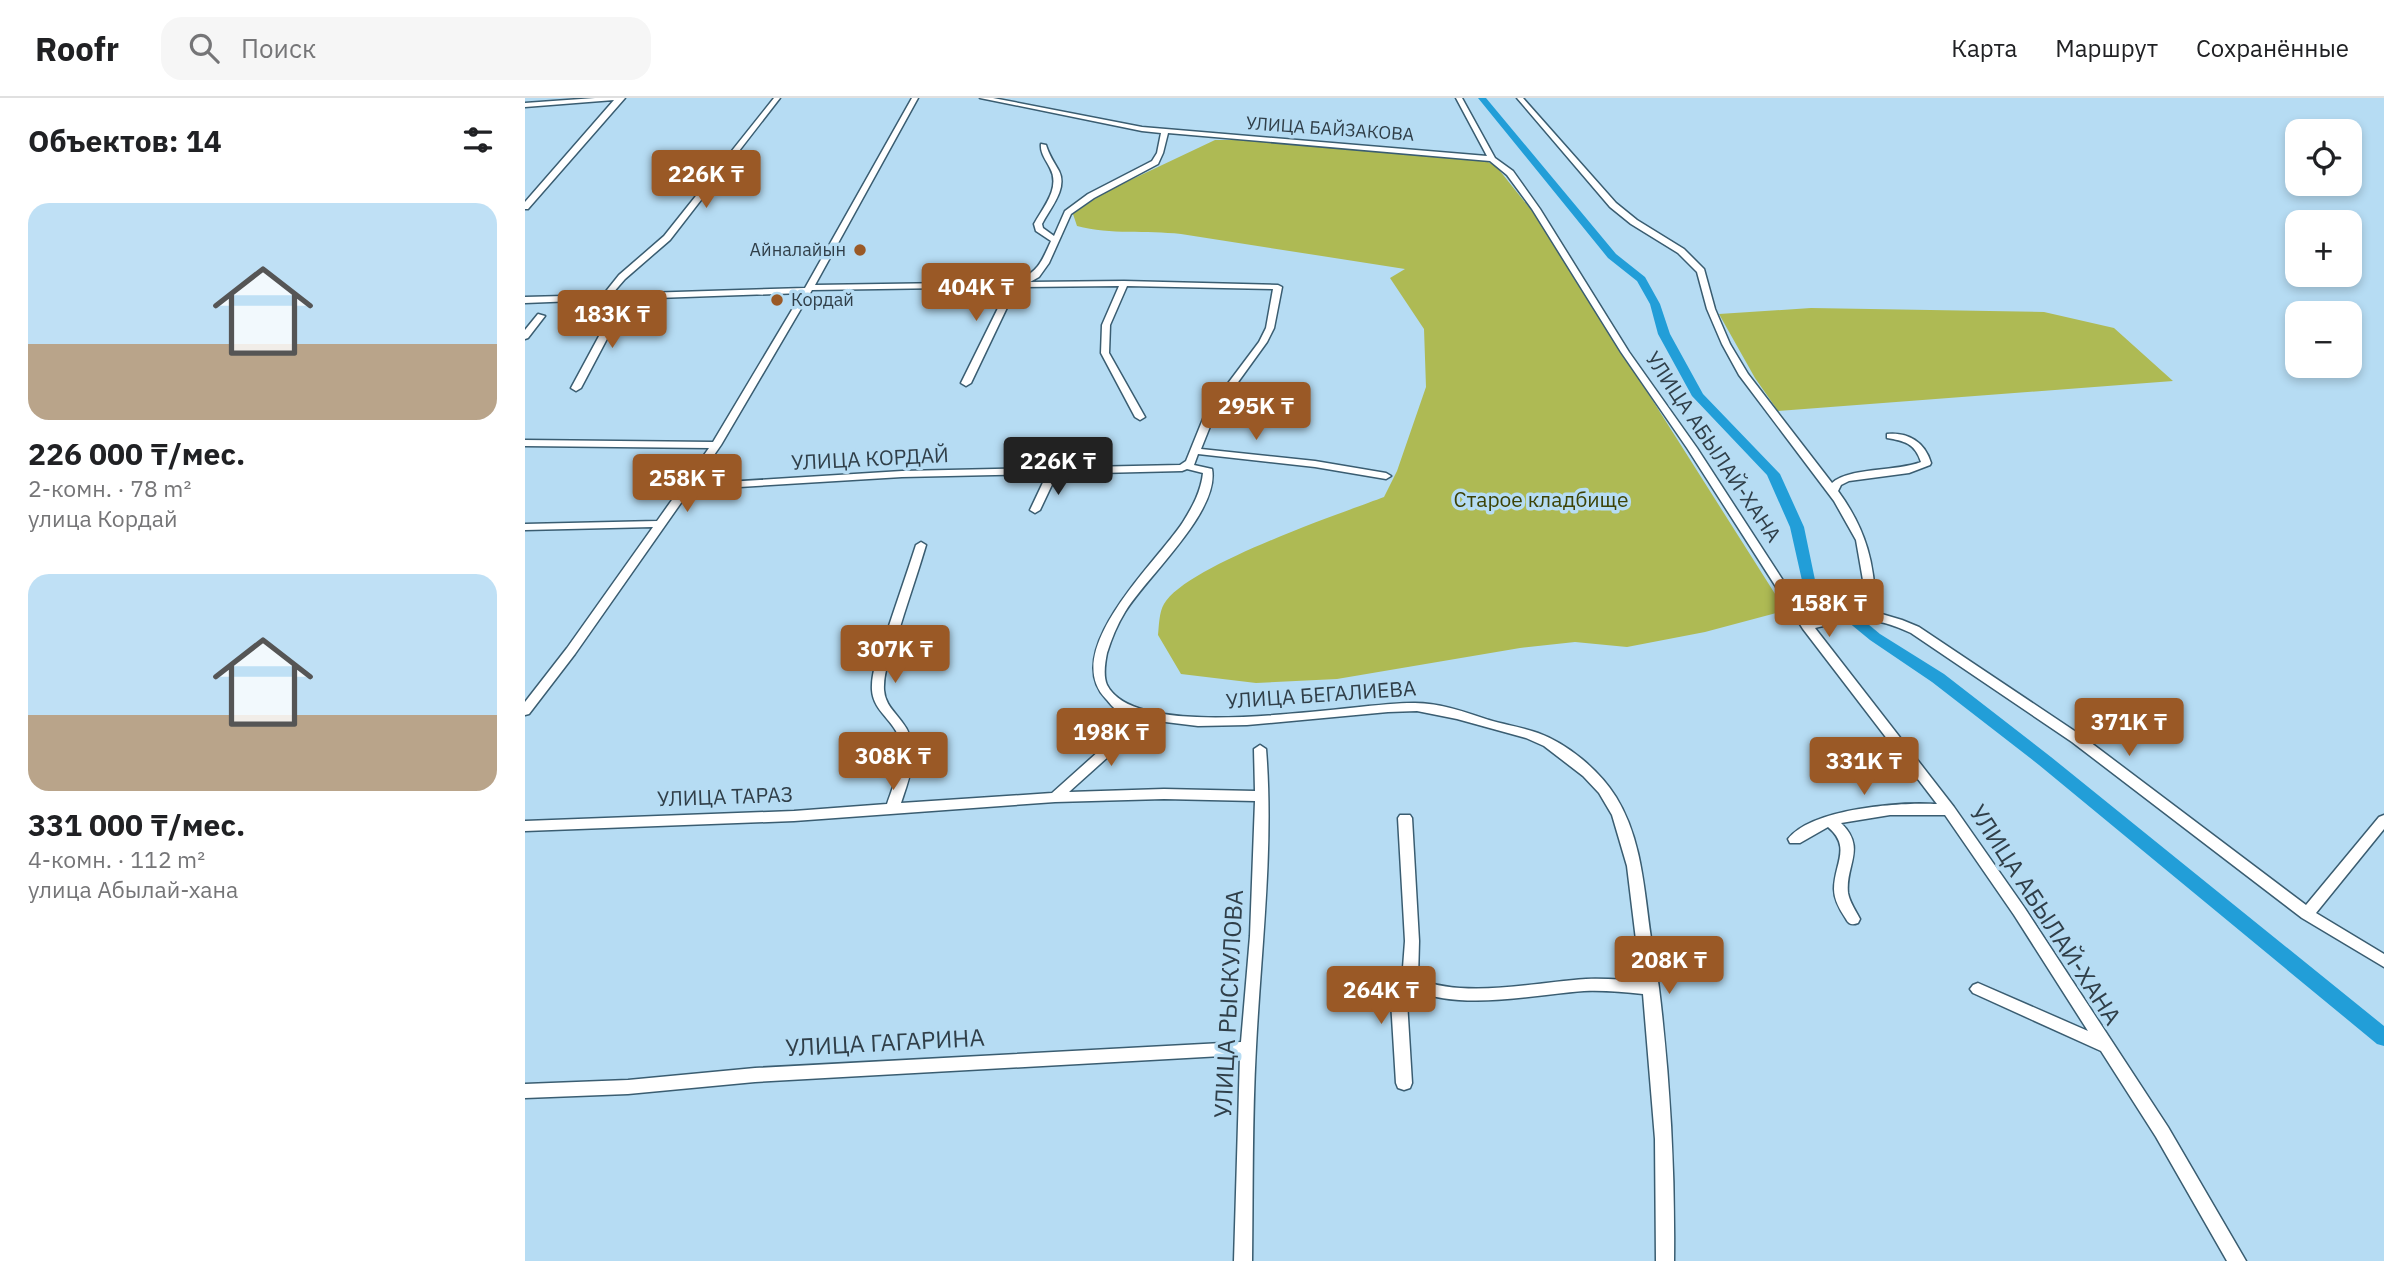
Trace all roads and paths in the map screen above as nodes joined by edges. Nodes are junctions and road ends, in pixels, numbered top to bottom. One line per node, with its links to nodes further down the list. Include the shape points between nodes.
1 (620, 98): 2 (street); 8 (street); 12 (street)
2 (627, 98)
3 (777, 98): 18 (street, via 667,238)
4 (915, 98): 16 (street)
5 (983, 98): 9 (street, УЛИЦА БАЙЗАКОВА)
6 (1459, 98): 11 (street, УЛИЦА АБЫЛАЙ-ХАНА)
7 (1520, 98): 33 (street, via 1613,205 1701,271 1711,309 1740,368)
8 (525, 105)
9 (1165, 131): 11 (street, УЛИЦА БАЙЗАКОВА); 13 (street, via 1155,162 1077,206 1064,219)
10 (1043, 145): 13 (street, via 1058,187 1038,224)
11 (1492, 159): 39 (street, УЛИЦА АБЫЛАЙ-ХАНА, via 1510,173 1536,209)
12 (525, 207)
13 (1056, 242): 15 (street, via 1036,275)
14 (1124, 283): 15 (street); 24 (street, via 1106,325 1105,353); 28 (street, via 1278,287 1267,335 1210,414)
15 (1020, 284): 16 (street); 22 (street, via 1008,296)
16 (808, 289): 17 (street); 27 (street)
17 (624, 298): 18 (street); 23 (street)
18 (604, 299): 19 (street)
19 (525, 300)
20 (541, 316): 21 (street)
21 (525, 336)
22 (966, 383)
23 (576, 388)
24 (1140, 417)
25 (1890, 436): 33 (street, via 1917,443 1926,463 1909,470 1846,478)
26 (525, 443): 27 (street)
27 (716, 445): 32 (street)
28 (1194, 451): 29 (street); 31 (street)
29 (1184, 467): 30 (street, УЛИЦА КОРДАЙ); 41 (street, УЛИЦА БЕГАЛИЕВА, via 1210,473 1202,501 1111,626 1099,667 1102,689 1109,699)
30 (1053, 472): 32 (street, УЛИЦА КОРДАЙ, via 902,474); 34 (street)
31 (1386, 476)
32 (688, 487): 35 (street)
33 (1832, 492): 38 (street, via 1861,540 1870,586)
34 (1035, 510)
35 (661, 524): 36 (street); 40 (street)
36 (525, 527)
37 (921, 545): 45 (street, via 878,683 883,710 898,724 906,745 907,758)
38 (1857, 616): 39 (street); 52 (street, via 1889,617 1915,631 2077,739)
39 (1807, 626): 46 (street, УЛИЦА АБЫЛАЙ-ХАНА)
40 (525, 711)
41 (1146, 716): 44 (street); 56 (street, УЛИЦА БЕГАЛИЕВА, via 1232,723 1416,707 1546,741 1596,781 1624,830 1633,861)
42 (1260, 749): 43 (street, УЛИЦА РЫСКУЛОВА)
43 (1262, 796): 44 (street, УЛИЦА ТАРАЗ); 59 (street, УЛИЦА РЫСКУЛОВА, via 1257,950)
44 (1055, 797): 45 (street, УЛИЦА ТАРАЗ)
45 (892, 809): 50 (street, УЛИЦА ТАРАЗ)
46 (1949, 810): 49 (street, УЛИЦА АБЫЛАЙ-ХАНА, via 1894,809); 58 (street, УЛИЦА АБЫЛАЙ-ХАНА)
47 (1405, 818): 55 (street)
48 (2384, 820): 52 (street)
49 (1829, 821): 51 (street, УЛИЦА АБЫЛАЙ-ХАНА); 53 (street, via 1845,835 1849,853 1841,890)
50 (525, 826)
51 (1795, 839)
52 (2307, 914): 54 (street)
53 (1853, 919)
54 (2384, 961)
55 (1410, 982): 56 (street, via 1456,992 1587,985); 60 (street, via 1399,1001)
56 (1651, 988): 63 (street, УЛИЦА БЕГАЛИЕВА, via 1667,1168)
57 (1978, 989): 58 (street, УЛИЦА АБЫЛАЙ-ХАНА)
58 (2104, 1045): 64 (street, УЛИЦА АБЫЛАЙ-ХАНА, via 2162,1132)
59 (1248, 1048): 61 (street, УЛИЦА ГАГАРИНА); 62 (street, УЛИЦА РЫСКУЛОВА)
60 (1404, 1083)
61 (525, 1091)
62 (1243, 1261)
63 (1665, 1261)
64 (2237, 1261)

